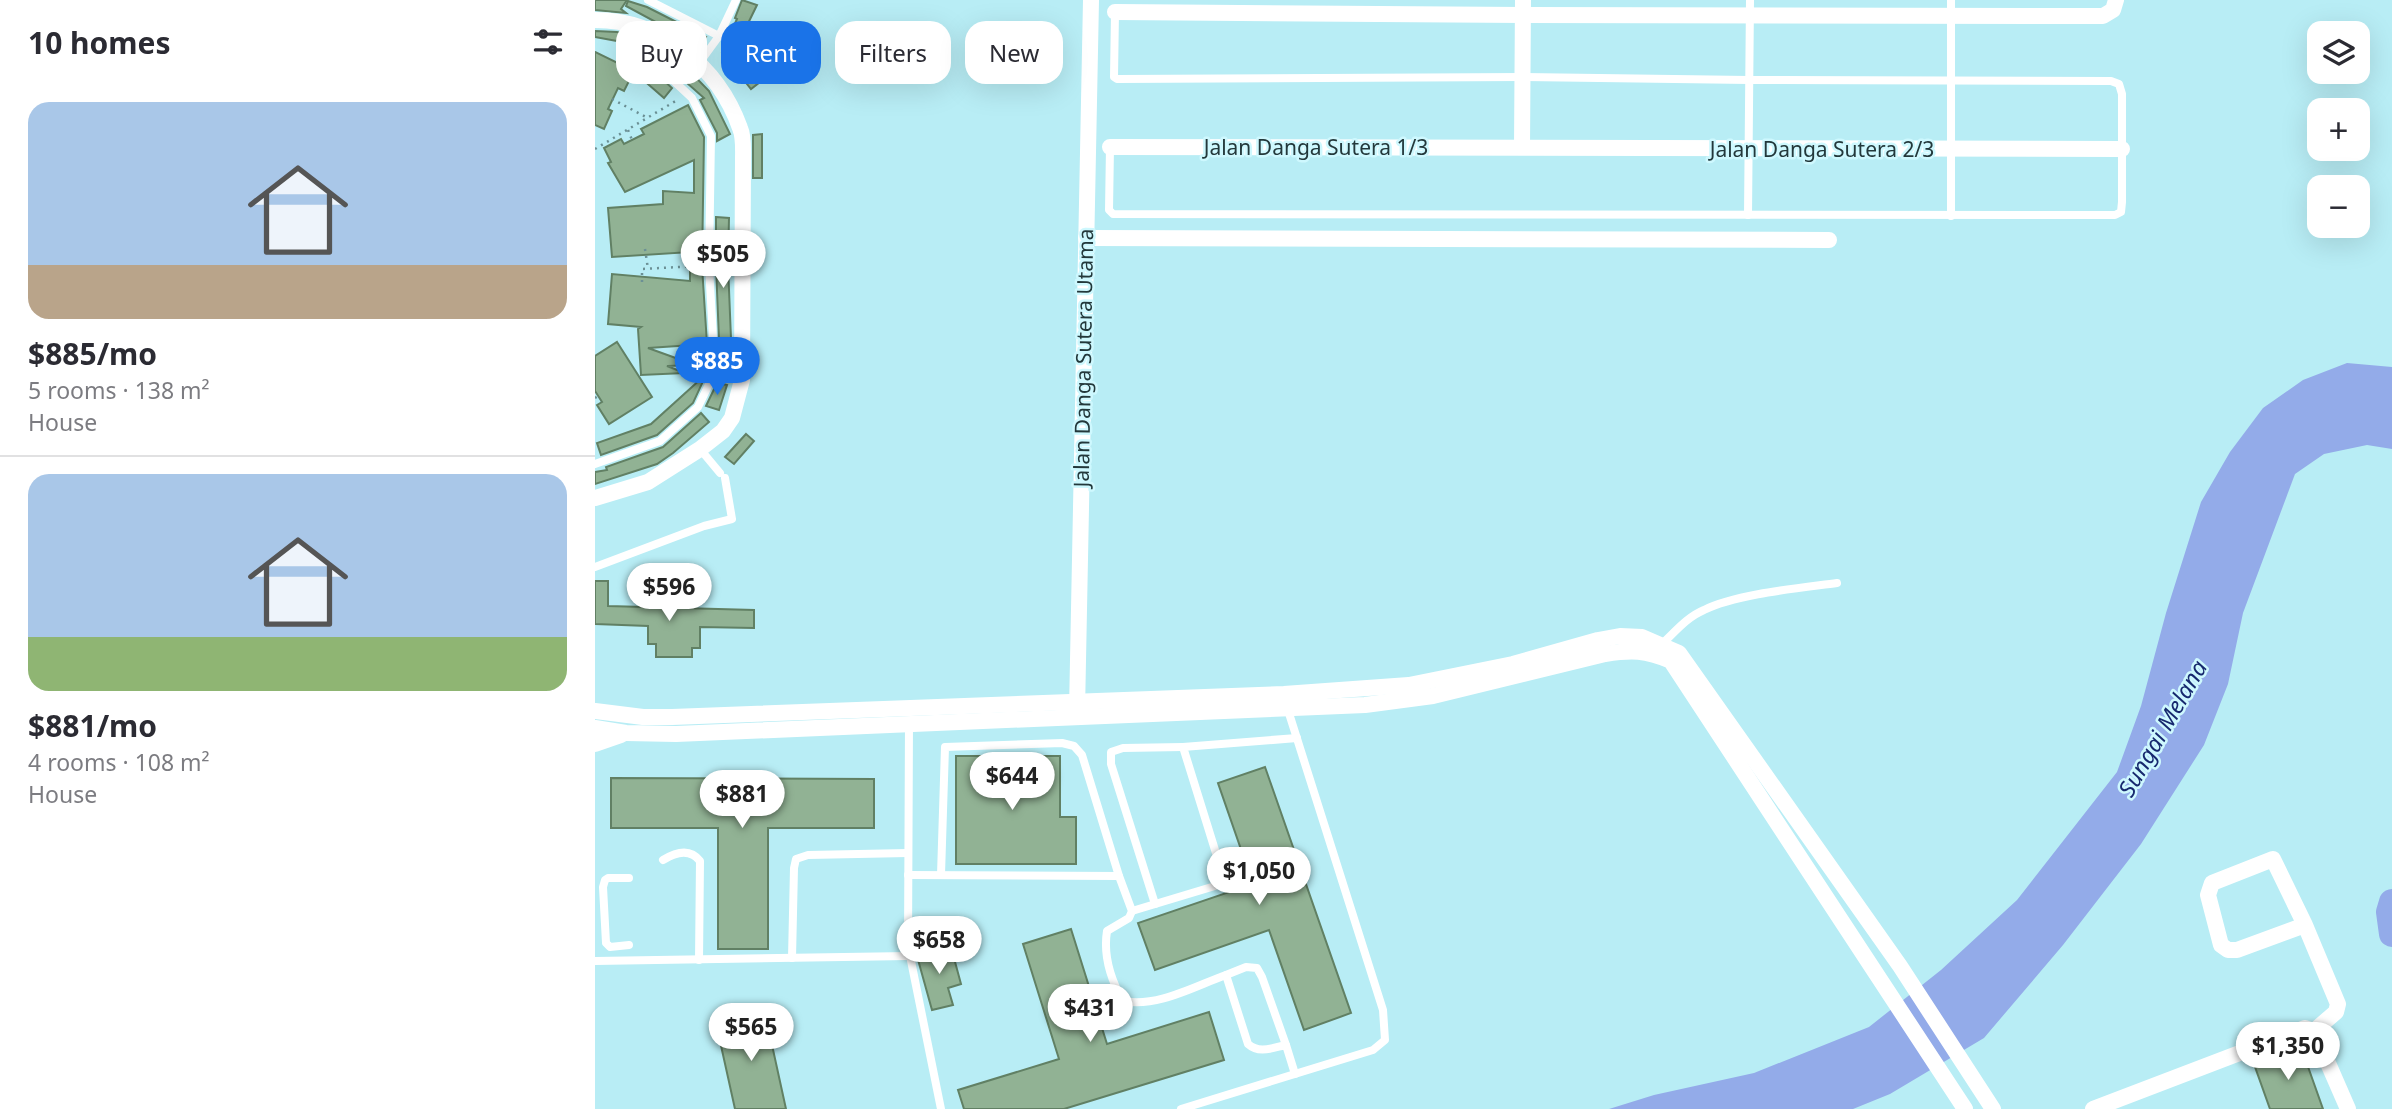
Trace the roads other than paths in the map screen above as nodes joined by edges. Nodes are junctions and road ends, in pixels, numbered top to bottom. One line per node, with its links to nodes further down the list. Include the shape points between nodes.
1 (648, 0): 12 (lane)
2 (736, 0): 12 (lane)
3 (1091, 0): 26 (street, Jalan Danga Sutera Utama)
4 (1951, 0): 9 (lane)
5 (2114, 5): 9 (street, via 2103,16)
6 (1750, 7): 7 (street); 9 (street); 16 (lane)
7 (1523, 8): 8 (street); 15 (street)
8 (1115, 12): 15 (lane, via 1117,79)
9 (1952, 17): 17 (lane)
10 (595, 20): 11 (street)
11 (616, 21)
12 (719, 36): 13 (lane)
13 (707, 52)
14 (707, 71): 29 (street, via 725,94 742,130)
15 (1523, 77): 16 (lane); 20 (street)
16 (1749, 80): 17 (lane); 21 (lane)
17 (1953, 80): 22 (lane); 23 (lane, via 2119,84)
18 (678, 84): 28 (lane, via 692,98 711,136)
19 (1110, 147): 20 (street, Jalan Danga Sutera 1/3); 24 (lane, via 1109,209 1113,214)
20 (1522, 147): 21 (street, Jalan Danga Sutera 2/3)
21 (1749, 149): 22 (street, Jalan Danga Sutera 2/3); 24 (lane)
22 (1952, 149): 23 (street, Jalan Danga Sutera 2/3); 25 (lane)
23 (2122, 149): 25 (lane, via 2121,212 2115,215)
24 (1748, 215): 25 (lane)
25 (1951, 216)
26 (1086, 238): 27 (street); 37 (street, Jalan Danga Sutera Utama)
27 (1829, 240)
28 (713, 376): 29 (lane); 31 (lane, via 698,407 660,441)
29 (742, 380): 30 (street, via 731,418 723,431)
30 (700, 449): 32 (street, via 648,482); 33 (lane, via 723,476 733,519)
31 (595, 464)
32 (595, 498)
33 (595, 567)
34 (1837, 583): 35 (lane, via 1705,609)
35 (1662, 644): 36 (street, via 1620,636 1409,685); 67 (street, via 1679,653 1901,966)
36 (1286, 701): 37 (street); 42 (lane); 66 (street, via 1365,705 1433,696 1634,650 1671,661)
37 (1077, 709): 39 (street)
38 (595, 711): 39 (street, via 643,717)
39 (909, 715): 41 (street, via 676,734); 45 (lane)
40 (595, 728): 41 (street)
41 (626, 733): 43 (street)
42 (1297, 738): 44 (lane); 62 (lane, via 1383,1010 1385,1040 1373,1050)
43 (595, 744)
44 (1183, 747): 51 (lane, via 1220,866 1220,879 1215,886); 51 (lane, via 1111,752)
45 (908, 853): 47 (lane); 56 (lane, via 796,859)
46 (663, 860): 57 (lane, via 687,853 700,861)
47 (908, 875): 48 (lane); 55 (lane)
48 (941, 875): 49 (lane); 49 (lane, via 945,747 1062,743 1074,746 1082,755)
49 (1119, 876): 52 (lane)
50 (629, 878): 54 (lane, via 608,878 603,887 605,943)
51 (1155, 904): 52 (lane)
52 (1132, 911): 59 (lane, via 1129,918 1107,931 1105,943 1109,972 1123,1001 1152,1001)
53 (2305, 925): 53 (street, via 2228,950 2221,945 2209,889 2212,883 2273,859); 60 (street, via 2338,1004 2336,1012)
54 (629, 946)
55 (909, 956): 56 (lane); 64 (lane)
56 (792, 958): 57 (lane)
57 (699, 960): 58 (lane)
58 (595, 961)
59 (1226, 975): 61 (lane, via 1248,1044 1260,1051); 61 (lane, via 1257,968)
60 (2313, 1031): 63 (street, via 2305,1028); 68 (street)
61 (1286, 1045): 62 (lane)
62 (1295, 1074): 65 (lane)
63 (2098, 1108)
64 (941, 1109)
65 (1181, 1109)
66 (1965, 1109)
67 (1993, 1109)
68 (2348, 1109)

